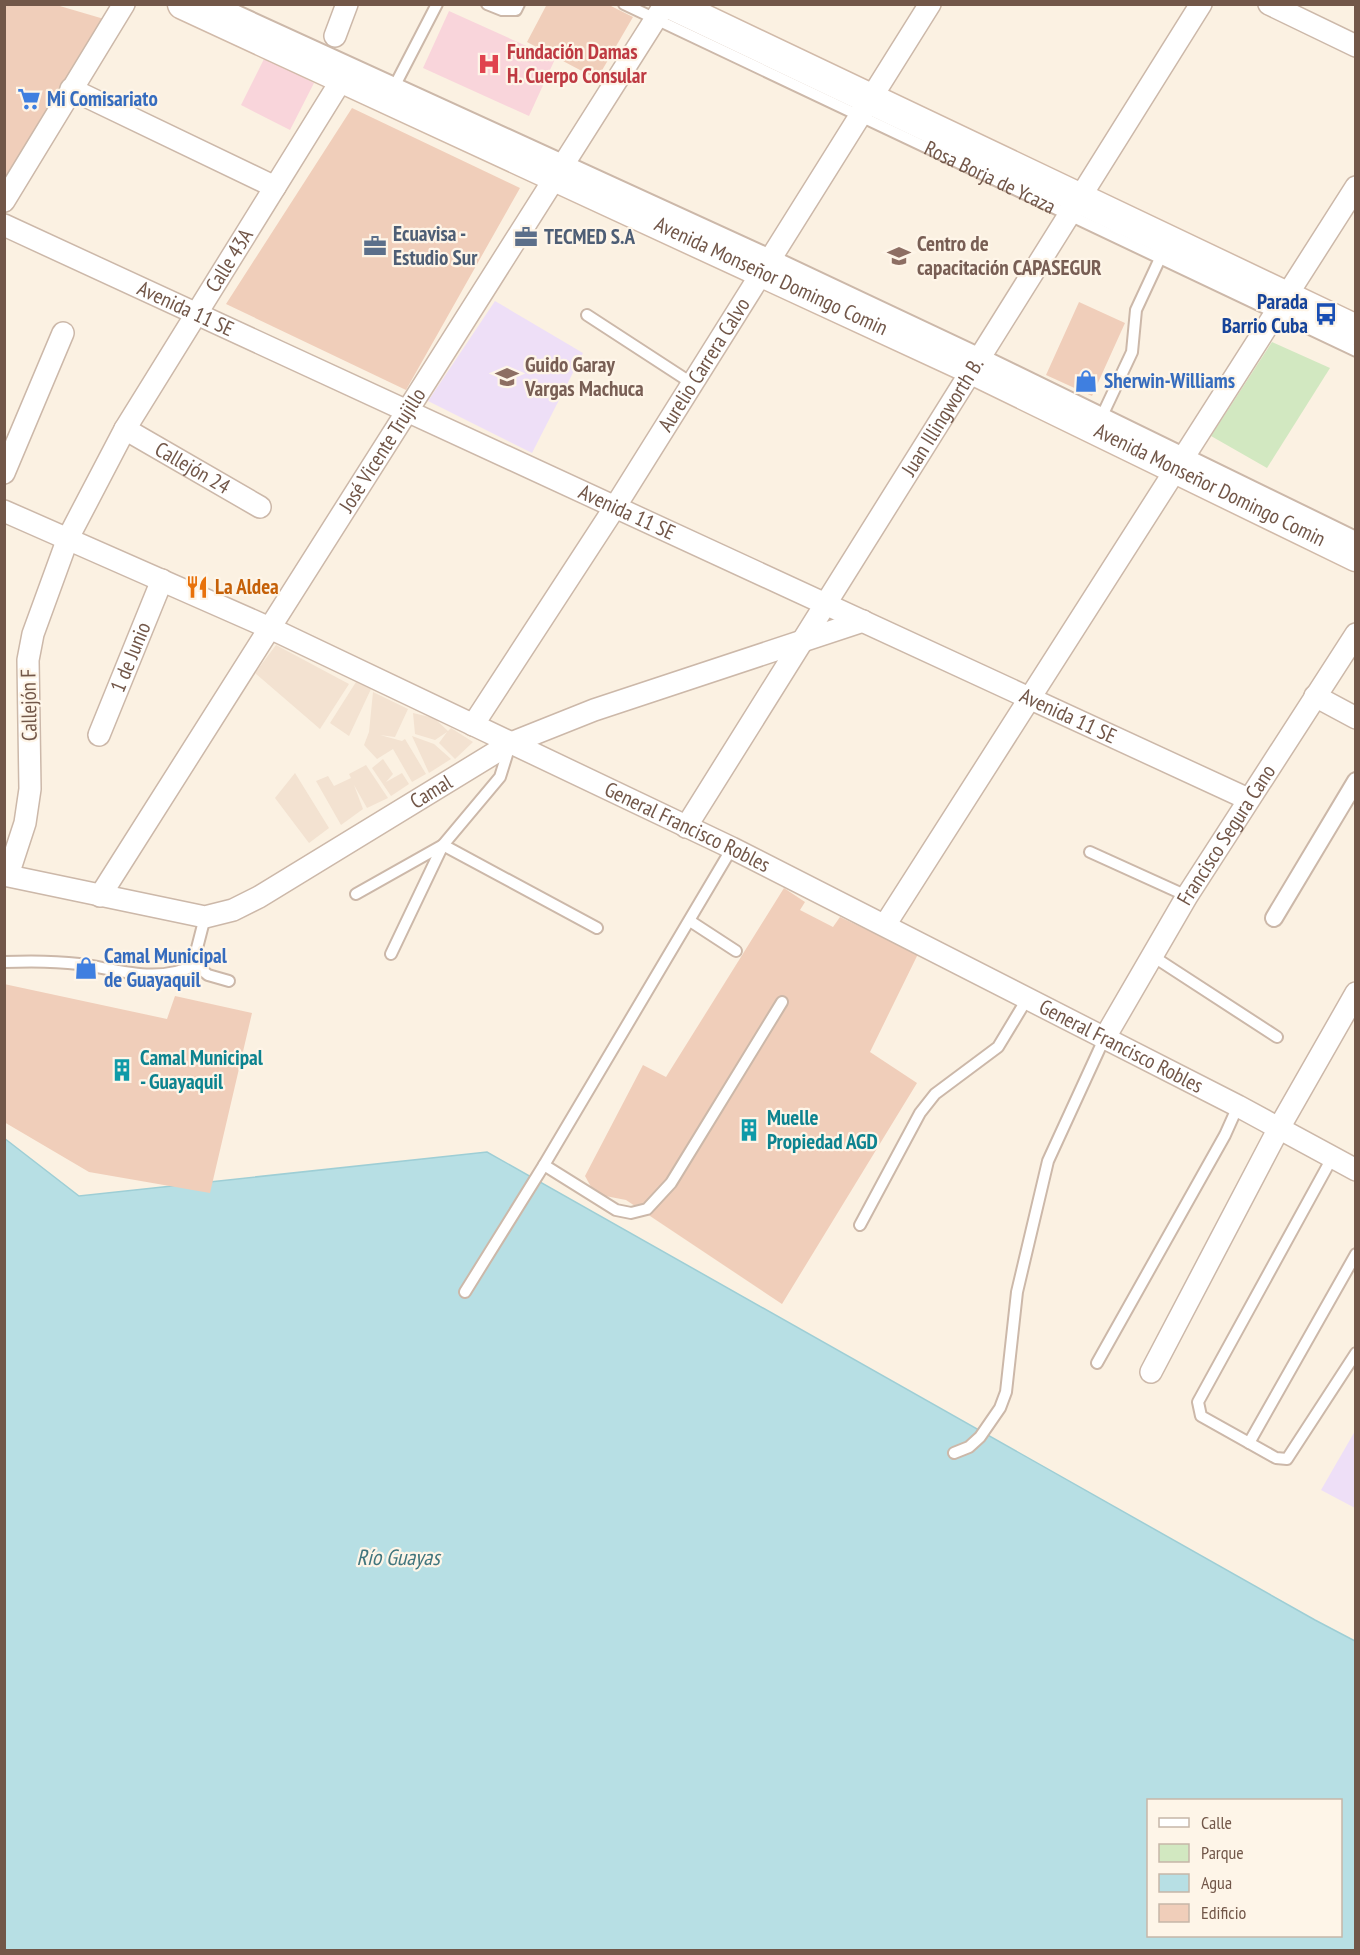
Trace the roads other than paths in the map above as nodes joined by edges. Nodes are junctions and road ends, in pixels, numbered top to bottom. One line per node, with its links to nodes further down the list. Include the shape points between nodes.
1 (124, 4): 16 (street)
2 (183, 4): 15 (main road, Avenida Monseñor Domingo Comin)
3 (222, 4): 17 (lane, Avenida Monseñor Domingo Comin)
4 (347, 4): 13 (street)
5 (436, 4): 17 (lane)
6 (488, 4): 7 (lane, via 510,12)
7 (519, 4)
8 (624, 4): 12 (lane, Rosa Borja de Ycaza)
9 (930, 4): 18 (street, Aurelio Carrera Calvo)
10 (1201, 4): 23 (street, Juan Illingworth B.)
11 (1269, 4): 14 (street)
12 (664, 10): 18 (main road, Rosa Borja de Ycaza); 19 (street, José Vicente Trujillo)
13 (335, 36)
14 (1356, 46)
15 (342, 79): 17 (main road, Avenida Monseñor Domingo Comin); 20 (street, Calle 43A)
16 (71, 89): 20 (street); 22 (street)
17 (392, 92): 19 (main road, Avenida Monseñor Domingo Comin)
18 (866, 108): 23 (main road, Rosa Borja de Ycaza); 26 (street, Aurelio Carrera Calvo)
19 (563, 170): 26 (main road, Avenida Monseñor Domingo Comin); 35 (street, José Vicente Trujillo)
20 (275, 187): 28 (street, Calle 43A)
21 (1356, 187): 27 (street)
22 (4, 201)
23 (1074, 206): 25 (main road, Rosa Borja de Ycaza); 33 (street, Juan Illingworth B.)
24 (4, 225): 28 (street, Avenida 11 SE)
25 (1165, 249): 27 (main road, Rosa Borja de Ycaza); 36 (lane, via 1136,310 1132,352)
26 (768, 264): 33 (main road, Avenida Monseñor Domingo Comin); 34 (street, Aurelio Carrera Calvo)
27 (1281, 304): 30 (main road, Rosa Borja de Ycaza); 32 (lane, Rosa Borja de Ycaza); 38 (street)
28 (197, 314): 35 (street, Avenida 11 SE); 37 (street, Calle 43A)
29 (587, 315): 34 (lane)
30 (1356, 330)
31 (63, 333): 39 (street)
32 (1356, 351)
33 (978, 363): 36 (main road, Avenida Monseñor Domingo Comin); 47 (street, Juan Illingworth B.)
34 (693, 384): 41 (street, Aurelio Carrera Calvo)
35 (407, 411): 41 (street, Avenida 11 SE); 49 (street, José Vicente Trujillo)
36 (1099, 421): 38 (main road, Avenida Monseñor Domingo Comin)
37 (125, 429): 40 (street, Callejón 24); 44 (street, Calle 43A)
38 (1181, 461): 43 (lane, Avenida Monseñor Domingo Comin); 45 (main road, Avenida Monseñor Domingo Comin); 53 (street)
39 (4, 473)
40 (260, 507)
41 (615, 507): 47 (street, Avenida 11 SE); 55 (street, Aurelio Carrera Calvo)
42 (4, 511): 44 (street, General Francisco Robles)
43 (1356, 537)
44 (68, 538): 46 (street, General Francisco Robles); 64 (street, Callejón F, via 40,611 28,660 30,789 25,823)
45 (1356, 556)
46 (162, 580): 49 (street, General Francisco Robles); 56 (street, 1 de Junio)
47 (827, 605): 48 (street, Avenida 11 SE); 51 (street, Juan Illingworth B.)
48 (862, 621): 51 (street, Camal); 53 (street, Avenida 11 SE)
49 (272, 628): 55 (street, General Francisco Robles); 66 (street, José Vicente Trujillo)
50 (1356, 634): 52 (street, Francisco Segura Cano)
51 (801, 642): 57 (street, Camal); 60 (street, Juan Illingworth B.)
52 (1315, 696): 54 (street); 59 (street, Francisco Segura Cano)
53 (1030, 699): 59 (street, Avenida 11 SE); 71 (street)
54 (1356, 718)
55 (473, 725): 57 (street, General Francisco Robles)
56 (99, 735)
57 (511, 743): 60 (street, General Francisco Robles); 61 (lane, via 500,777); 68 (street, Camal, via 259,897 233,910)
58 (1356, 781): 69 (street)
59 (1248, 799): 67 (street, Francisco Segura Cano)
60 (686, 827): 62 (street, General Francisco Robles)
61 (443, 845): 65 (lane); 72 (lane); 74 (lane)
62 (732, 848): 70 (lane); 71 (street, General Francisco Robles)
63 (1090, 852): 67 (lane)
64 (6, 875): 66 (street, Camal)
65 (356, 894)
66 (100, 896): 68 (street, Camal)
67 (1187, 896): 75 (street, Francisco Segura Cano)
68 (205, 917): 77 (lane)
69 (1274, 918)
70 (690, 921): 73 (lane); 87 (lane)
71 (885, 925): 80 (street, General Francisco Robles)
72 (597, 928)
73 (736, 951)
74 (391, 954)
75 (1154, 957): 82 (lane); 83 (street, Francisco Segura Cano)
76 (4, 962): 77 (lane, via 76,964 158,976 172,975)
77 (196, 964): 78 (lane, via 208,975)
78 (229, 981)
79 (1356, 993): 85 (street)
80 (1027, 999): 83 (street, General Francisco Robles); 89 (lane, via 998,1047 935,1094 920,1113)
81 (782, 1002): 87 (lane, via 671,1183 647,1209 631,1213 616,1210)
82 (1277, 1037)
83 (1104, 1039): 84 (street, General Francisco Robles); 96 (lane, via 1048,1161 1017,1292 1006,1392 980,1437)
84 (1239, 1106): 85 (street, General Francisco Robles); 93 (lane)
85 (1279, 1128): 86 (street, General Francisco Robles); 94 (street)
86 (1332, 1158): 88 (street, General Francisco Robles); 95 (lane, via 1198,1402 1202,1416)
87 (544, 1166): 91 (lane)
88 (1356, 1170)
89 (860, 1225)
90 (1356, 1254): 95 (lane)
91 (465, 1292)
92 (1356, 1353): 95 (lane, via 1293,1454 1287,1459 1276,1458)
93 (1097, 1363)
94 (1151, 1372)
95 (1249, 1443)
96 (954, 1453)

